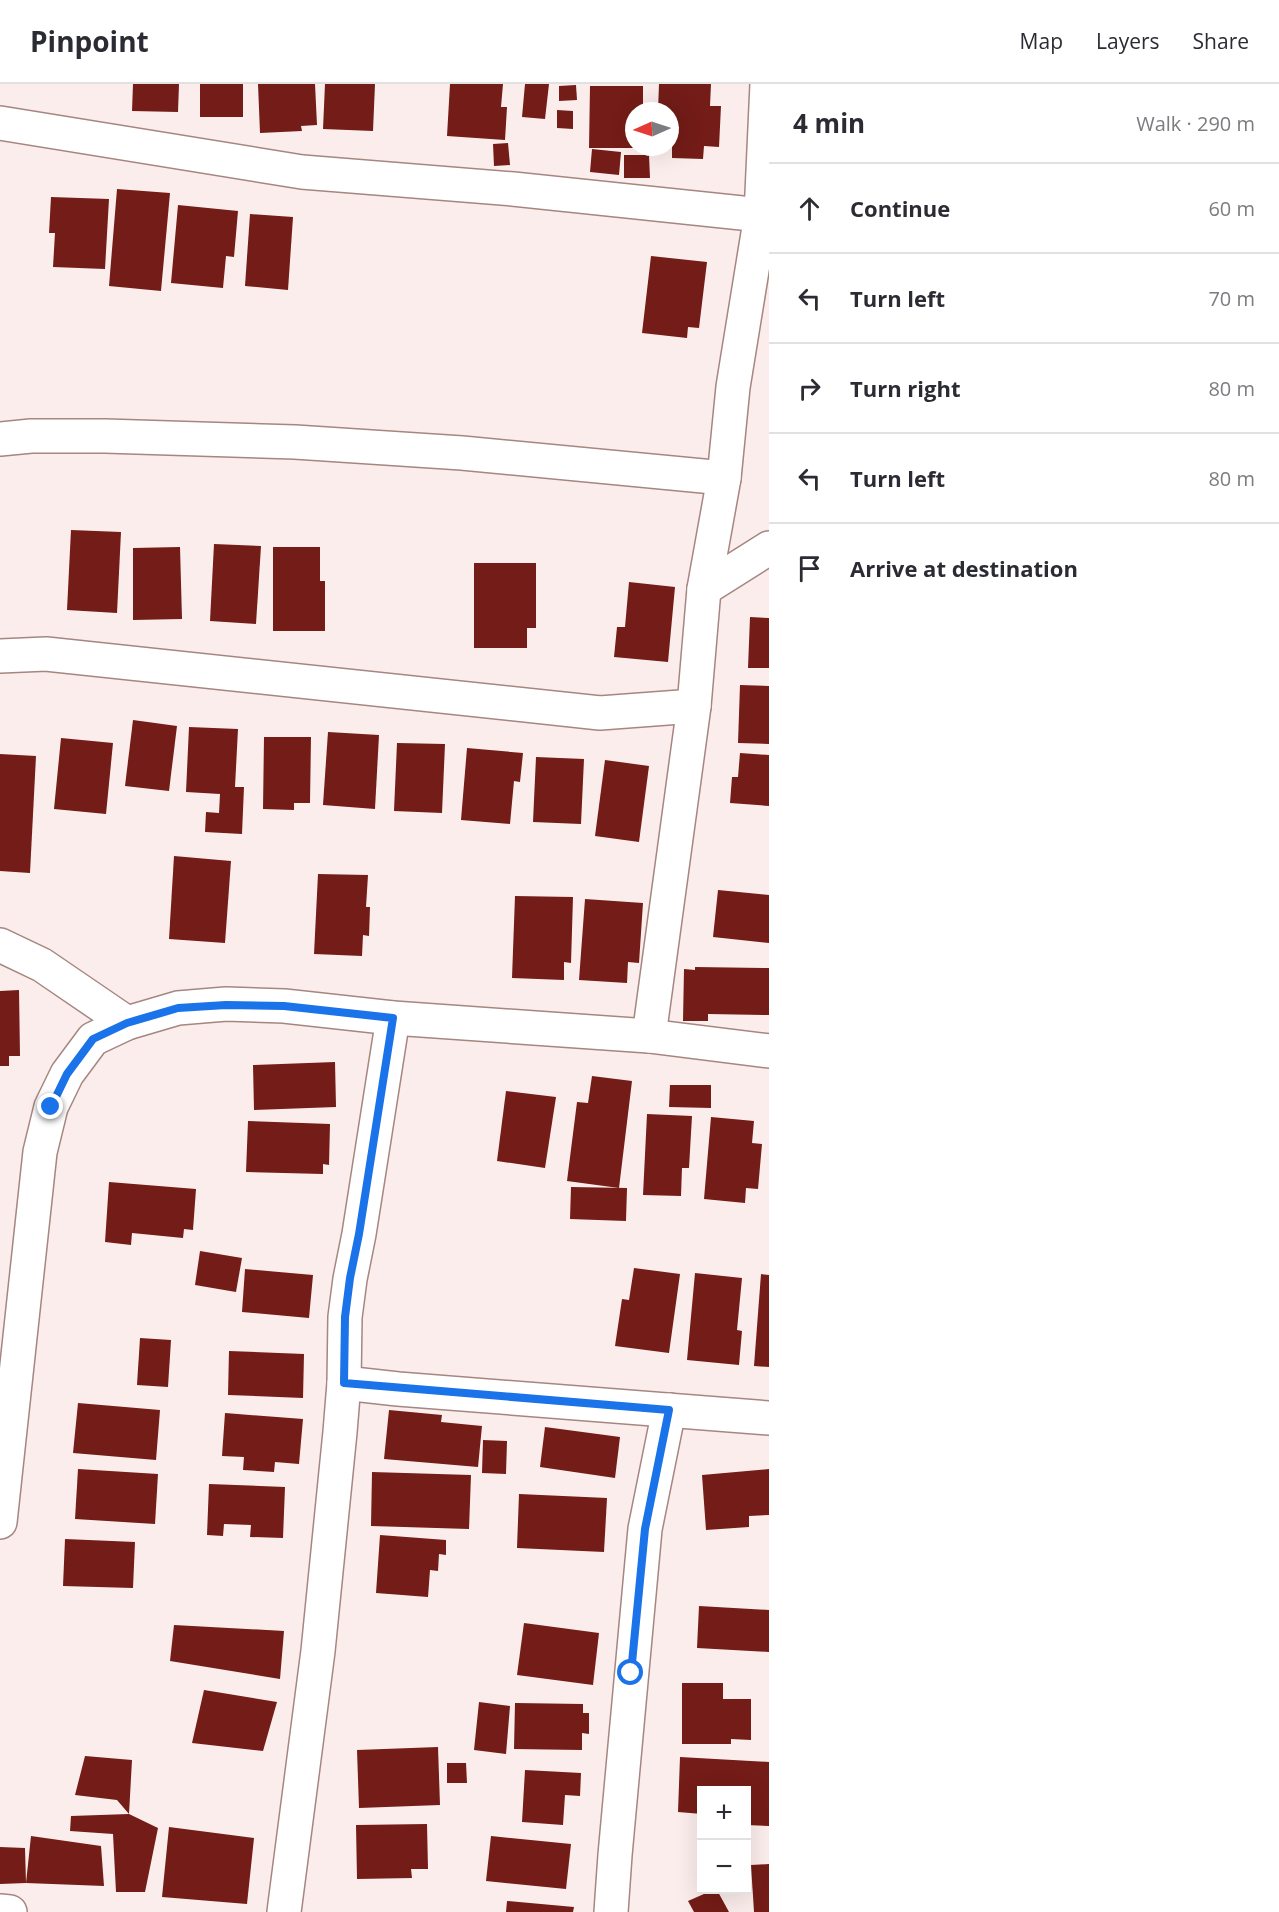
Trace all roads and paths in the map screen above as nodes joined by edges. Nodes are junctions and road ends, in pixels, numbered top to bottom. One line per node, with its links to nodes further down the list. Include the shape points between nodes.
1 (767, 84): 3 (street)
2 (0, 123): 3 (street, via 302,172)
3 (761, 215): 5 (street, via 733,387)
4 (0, 440): 5 (street, via 105,436 296,442)
5 (724, 478): 7 (street)
6 (769, 548): 7 (street)
7 (704, 589): 9 (street)
8 (0, 656): 9 (street, via 46,654 600,713)
9 (694, 706): 13 (street)
10 (0, 945): 12 (street, via 42,965)
11 (393, 1018): 12 (street, via 284,1006 226,1005 178,1008); 13 (street); 15 (street, via 350,1278)
12 (127, 1023): 18 (street, via 93,1039 67,1074 51,1107 40,1152)
13 (649, 1036): 14 (street)
14 (769, 1051)
15 (344, 1383): 16 (street); 21 (street, via 318,1651)
16 (669, 1410): 17 (street); 22 (street, via 645,1529)
17 (769, 1418)
18 (0, 1522)
19 (0, 1911): 20 (street)
20 (10, 1912)
21 (284, 1912)
22 (611, 1912)

